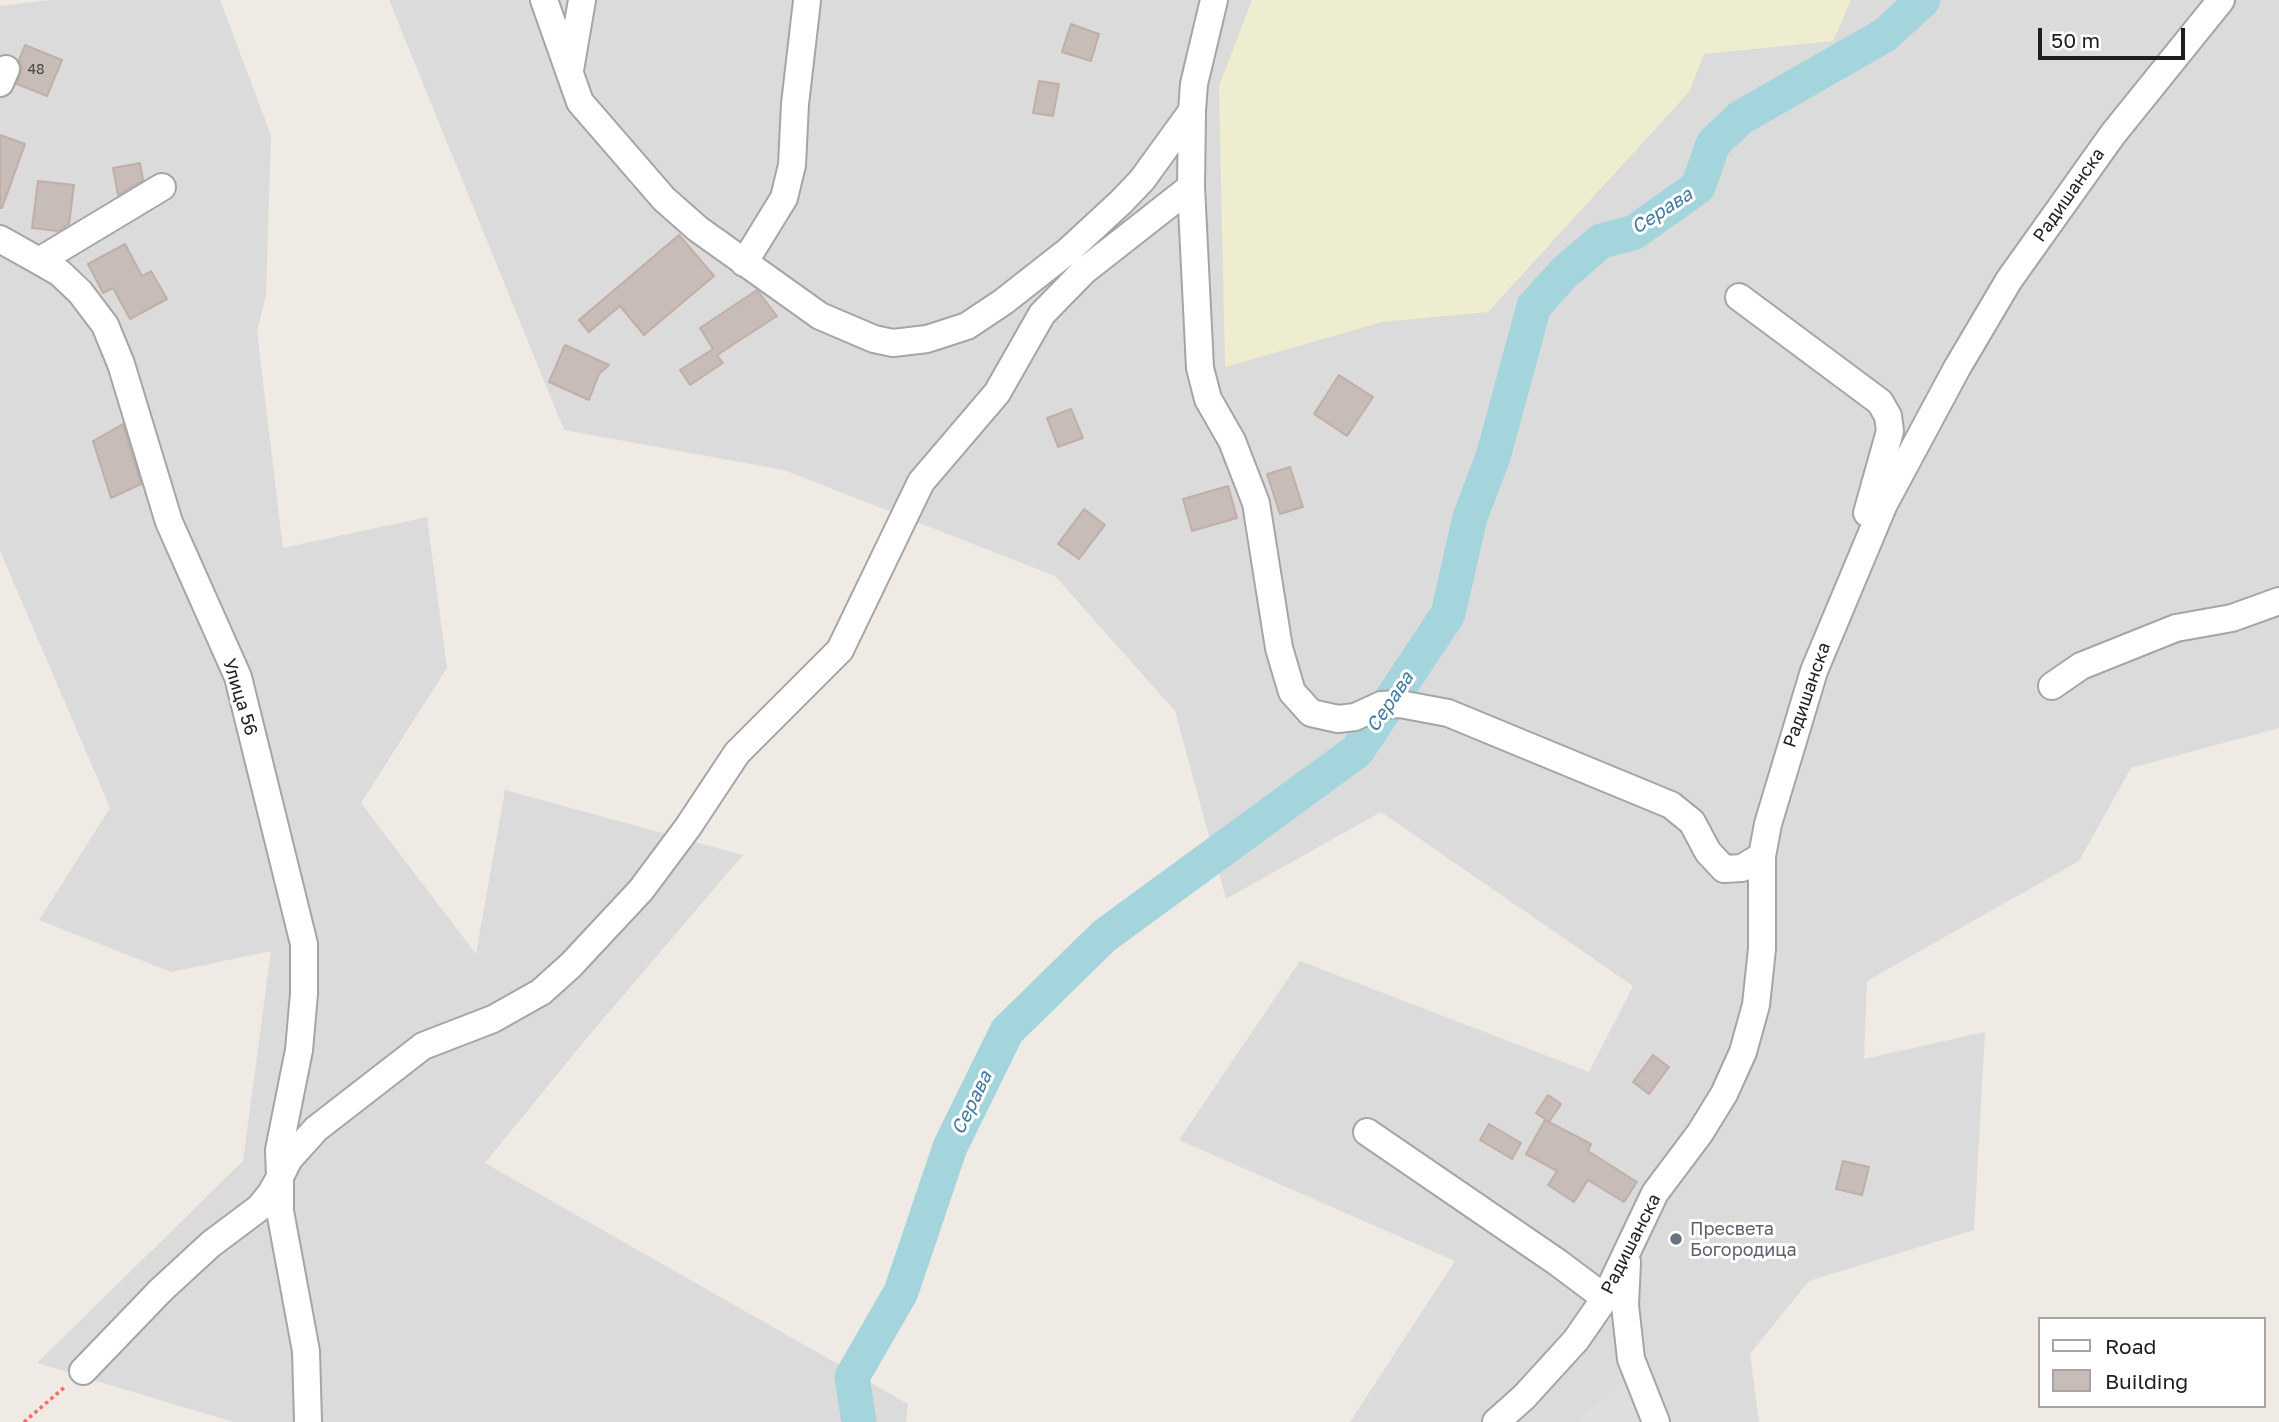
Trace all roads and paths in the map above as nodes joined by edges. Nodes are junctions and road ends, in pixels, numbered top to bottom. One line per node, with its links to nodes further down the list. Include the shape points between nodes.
1 (544, 0): 6 (street)
2 (582, 0): 6 (street)
3 (1214, 0): 7 (street)
4 (2221, 0): 13 (street, Радишанска, via 2113,134 2009,280 1915,445)
5 (807, 1): 11 (street, via 792,165 784,198)
6 (569, 75): 11 (street, via 580,103 664,199)
7 (1192, 111): 9 (street); 11 (street, via 1142,180 1068,251 1003,302 956,330 908,343 874,340 820,316)
8 (162, 187): 10 (street, Улица 56)
9 (1191, 187): 16 (street, via 1203,384 1256,503 1284,671 1303,707 1338,719 1381,705 1448,713 1671,805 1692,822 1708,852 1724,869 1742,868); 18 (street, via 1084,271 1042,314 1001,387 920,482 840,650 730,761 688,827 632,900 541,992 494,1018 423,1046 381,1075 300,1144)
10 (15, 254): 18 (street, Улица 56, via 60,273 105,325 169,522 245,701 304,944 299,1050 279,1150)
11 (744, 263)
12 (1738, 298): 13 (street, via 1880,402 1888,416 1890,431)
13 (1856, 565): 16 (street, Радишанска, via 1787,753)
14 (2279, 601): 15 (street, via 2232,618 2176,628 2081,666)
15 (2052, 686)
16 (1762, 856): 19 (street, Радишанска, via 1762,948 1743,1052 1724,1094 1655,1193)
17 (1367, 1132): 20 (street)
18 (280, 1177): 21 (street, via 259,1208 179,1273); 23 (street, Улица 56, via 280,1211 306,1351)
19 (1627, 1250): 20 (street, Радишанска); 25 (street, via 1625,1305 1631,1359)
20 (1605, 1298): 24 (street, Радишанска, via 1576,1340)
21 (83, 1371): 22 (path)
22 (24, 1422)
23 (308, 1422)
24 (1496, 1422)
25 (1656, 1422)

